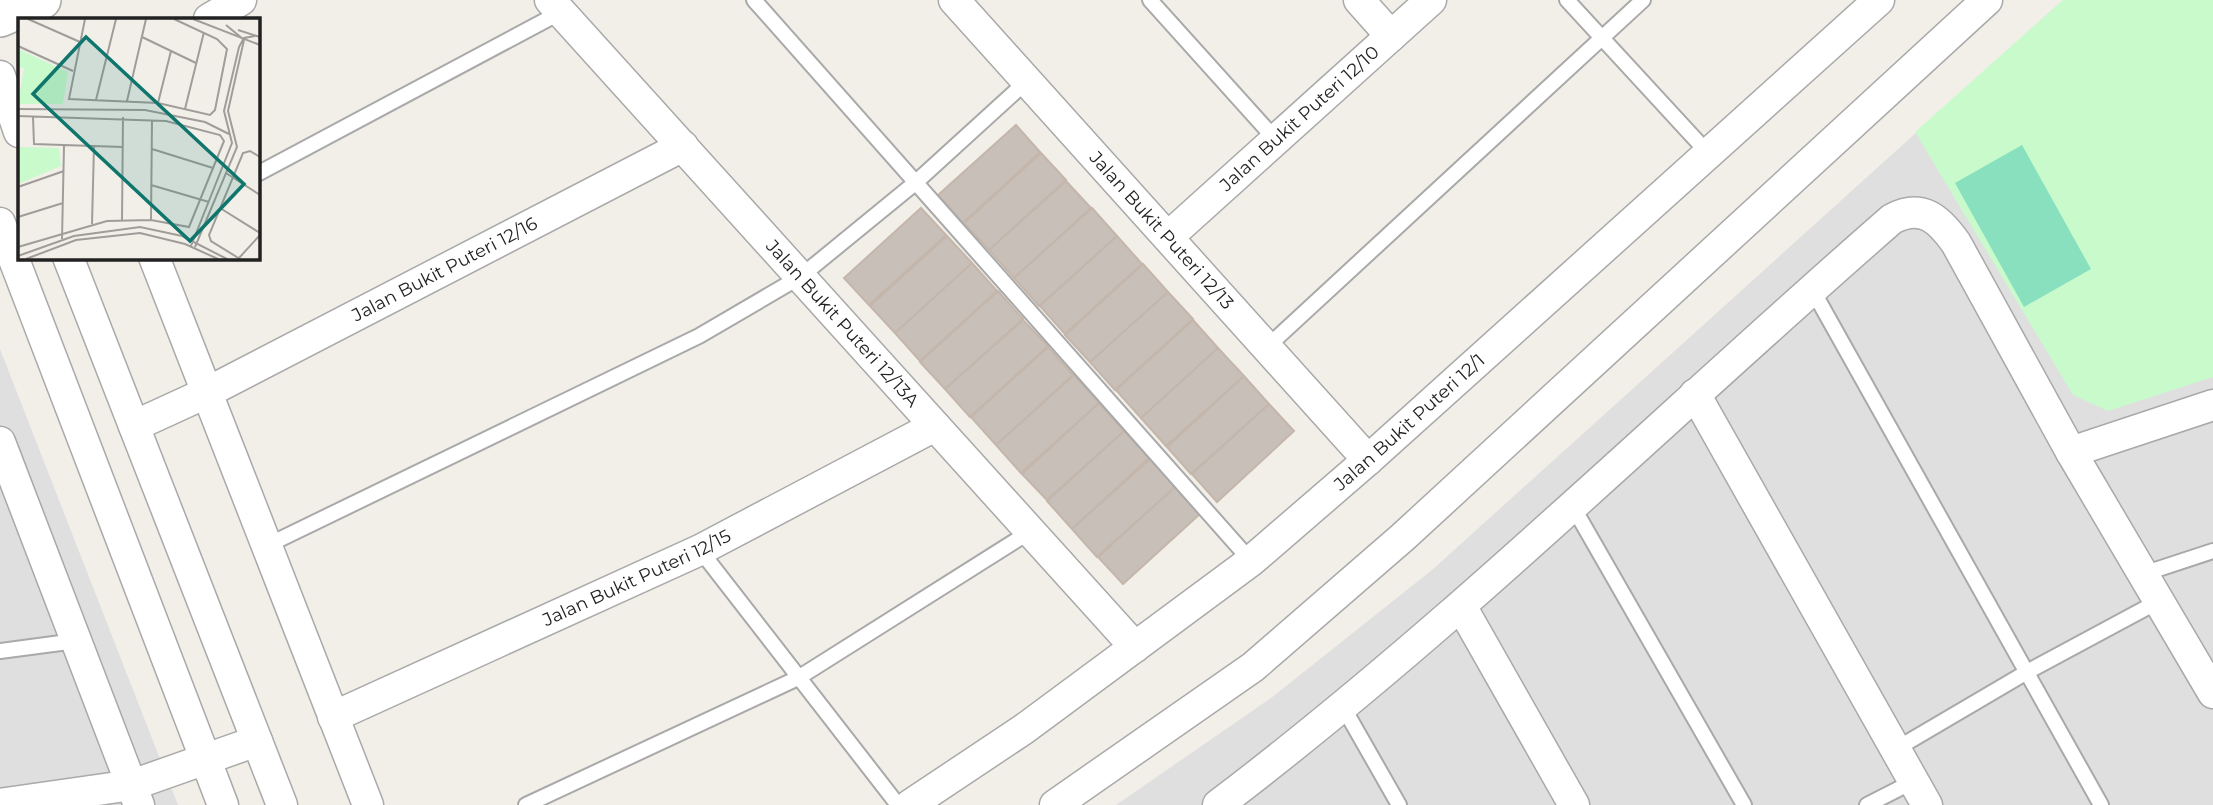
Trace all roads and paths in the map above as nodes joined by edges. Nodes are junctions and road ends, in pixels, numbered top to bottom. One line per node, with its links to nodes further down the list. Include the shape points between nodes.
1 (43, 0): 14 (street)
2 (72, 0): 15 (street)
3 (241, 0): 16 (street)
4 (754, 0): 26 (lane)
5 (954, 0): 20 (street, Jalan Bukit Puteri 12/13)
6 (1150, 0): 22 (lane)
7 (1359, 0): 17 (street)
8 (1431, 0): 17 (street, Jalan Bukit Puteri 12/10)
9 (1567, 0): 18 (lane)
10 (1643, 0): 18 (lane)
11 (1879, 0): 24 (street, Jalan Bukit Puteri 12/1)
12 (1987, 0): 71 (street, via 1393,546 1253,667)
13 (556, 6): 23 (street, Jalan Bukit Puteri 12/13A); 25 (lane)
14 (0, 18)
15 (57, 18)
16 (211, 18)
17 (1391, 36): 22 (street, Jalan Bukit Puteri 12/10)
18 (1602, 38): 24 (lane); 33 (lane)
19 (0, 76): 21 (street)
20 (1027, 81): 26 (lane); 28 (street, Jalan Bukit Puteri 12/13)
21 (18, 129)
22 (1276, 140): 28 (street, Jalan Bukit Puteri 12/10)
23 (682, 146): 31 (street, Jalan Bukit Puteri 12/13A); 34 (street, Jalan Bukit Puteri 12/16)
24 (1708, 153): 41 (street, Jalan Bukit Puteri 12/1)
25 (259, 173)
26 (915, 183): 31 (lane); 47 (lane)
27 (0, 223): 61 (street)
28 (1168, 237): 33 (street, Jalan Bukit Puteri 12/13)
29 (69, 259): 37 (street)
30 (155, 259): 34 (street)
31 (800, 276): 38 (street, Jalan Bukit Puteri 12/13A); 44 (lane, via 699,336)
32 (1812, 289): 35 (street); 39 (street, via 1892,219 1906,212 1931,217 1956,243); 54 (lane)
33 (1267, 347): 41 (street, Jalan Bukit Puteri 12/13)
34 (206, 393): 37 (street, Jalan Bukit Puteri 12/16); 44 (street)
35 (1695, 394): 42 (street); 60 (street)
36 (2213, 405): 39 (street)
37 (134, 426): 59 (street)
38 (935, 426): 43 (street, Jalan Bukit Puteri 12/13A); 45 (street, Jalan Bukit Puteri 12/15)
39 (2071, 452): 48 (street)
40 (2, 455): 51 (street)
41 (1368, 460): 47 (street, Jalan Bukit Puteri 12/1)
42 (1572, 505): 50 (street); 75 (lane)
43 (1031, 531): 52 (street, Jalan Bukit Puteri 12/13A); 55 (lane)
44 (266, 546): 58 (street)
45 (700, 550): 55 (lane); 58 (street, Jalan Bukit Puteri 12/15)
46 (2213, 551): 48 (lane)
47 (1251, 561): 52 (street, Jalan Bukit Puteri 12/1)
48 (2143, 573): 49 (street)
49 (2159, 601): 54 (lane); 56 (street)
50 (1461, 606): 57 (street); 74 (street)
51 (76, 641): 53 (lane); 63 (street)
52 (1135, 647): 70 (street, Jalan Bukit Puteri 12/1)
53 (0, 651)
54 (2027, 672): 60 (lane); 77 (lane)
55 (799, 678): 68 (lane); 69 (lane)
56 (2213, 693)
57 (1342, 705): 72 (street); 73 (lane)
58 (333, 717): 67 (street)
59 (257, 741): 61 (street); 66 (street)
60 (1896, 749): 62 (street)
61 (206, 758): 63 (street); 65 (street)
62 (1920, 793): 76 (lane)
63 (135, 795): 64 (street)
64 (0, 804)
65 (223, 805)
66 (282, 805)
67 (368, 805)
68 (526, 805)
69 (898, 805)
70 (910, 805)
71 (1055, 805)
72 (1217, 805)
73 (1399, 805)
74 (1574, 805)
75 (1744, 805)
76 (1867, 805)
77 (2101, 805)

